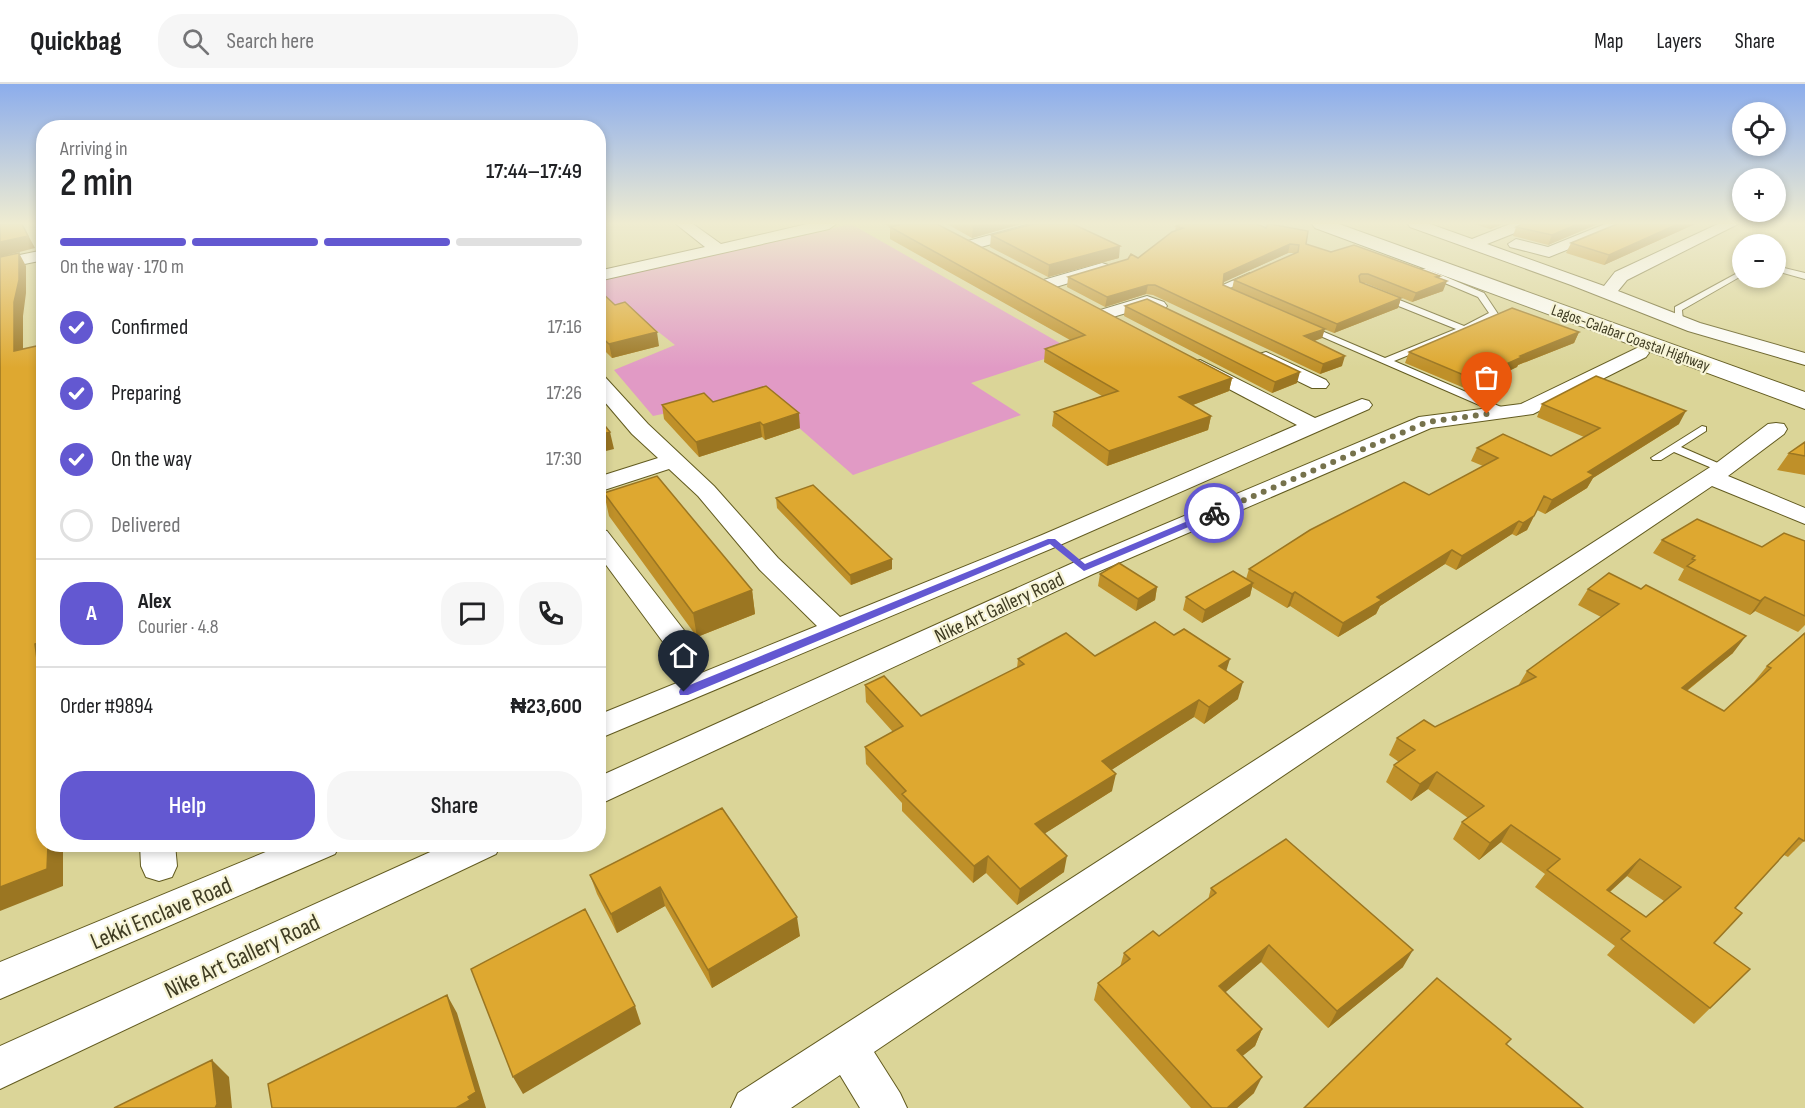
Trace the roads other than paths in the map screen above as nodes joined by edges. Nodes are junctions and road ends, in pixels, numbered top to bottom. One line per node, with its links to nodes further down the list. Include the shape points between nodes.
1 (1090, 272): 12 (street)
2 (1258, 272): 16 (lane, via 1226,287 1226,292)
3 (1424, 272): 23 (lane, via 1481,295 1494,314)
4 (1452, 272): 32 (highway, Lagos-Calabar Coastal Highway)
5 (1507, 272): 29 (highway, Lagos-Calabar Coastal Highway)
6 (1550, 272): 14 (street)
7 (1631, 272): 14 (street, via 1615,281)
8 (1790, 272): 10 (lane)
9 (1027, 275): 12 (street)
10 (1805, 276)
11 (1732, 278): 20 (lane, via 1678,309)
12 (1046, 285): 15 (street)
13 (1371, 291): 23 (lane)
14 (1609, 293): 20 (street)
15 (1065, 295)
16 (1250, 304)
17 (1084, 305): 18 (street)
18 (1103, 315): 19 (street, via 1147,301); 22 (street)
19 (1178, 316)
20 (1678, 321): 25 (street)
21 (1292, 322): 27 (lane)
22 (1123, 326)
23 (1463, 329): 27 (lane)
24 (1639, 353): 34 (street, Nike Art Gallery Road, via 1529,409)
25 (1801, 354)
26 (1185, 358): 28 (street)
27 (1386, 361): 34 (lane)
28 (1205, 369): 30 (street, via 1242,355); 35 (street)
29 (1805, 381)
30 (1319, 384)
31 (606, 390): 40 (street)
32 (1805, 401)
33 (1362, 405): 35 (street)
34 (1504, 412): 46 (street, Nike Art Gallery Road, via 1427,422)
35 (1314, 426): 44 (street)
36 (1702, 429): 38 (lane)
37 (1776, 429): 41 (street)
38 (1672, 448): 39 (lane); 41 (lane)
39 (1657, 458)
40 (674, 460): 42 (street); 47 (street, via 706,490 769,564)
41 (1717, 473): 43 (street); 54 (street)
42 (606, 482)
43 (1805, 517)
44 (1052, 540): 46 (street); 47 (street)
45 (606, 547): 48 (street)
46 (1084, 568): 50 (street, Nike Art Gallery Road)
47 (835, 628): 49 (street)
48 (687, 654)
49 (606, 725)
50 (606, 788)
51 (304, 852): 53 (street, Lekki Enclave Road)
52 (467, 852): 55 (street, Nike Art Gallery Road)
53 (0, 981)
54 (846, 1047): 56 (street); 57 (street)
55 (0, 1068)
56 (753, 1108)
57 (885, 1108)

